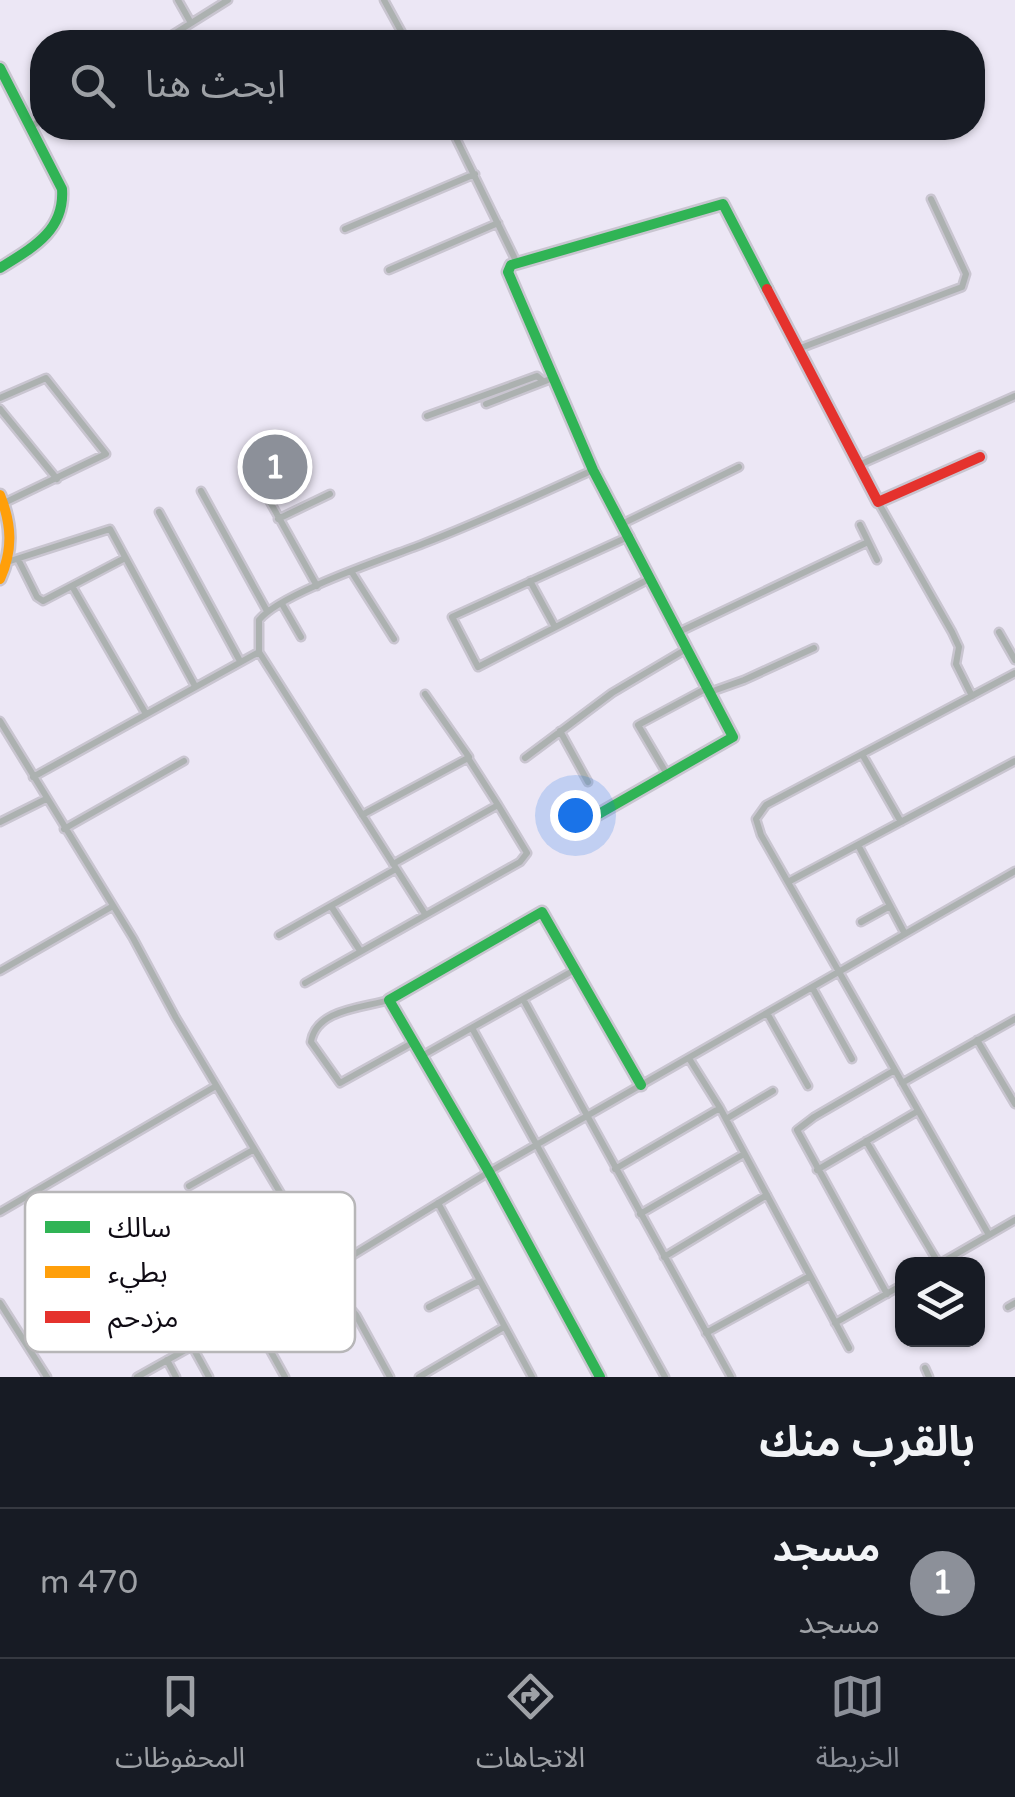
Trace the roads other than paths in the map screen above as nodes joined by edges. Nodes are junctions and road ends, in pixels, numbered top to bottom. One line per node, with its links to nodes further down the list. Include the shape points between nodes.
1 (178, 0): 4 (street)
2 (228, 0): 4 (street)
3 (384, 0): 6 (street)
4 (191, 24): 5 (street)
5 (181, 30)
6 (400, 30)
7 (0, 68): 8 (street)
8 (30, 126)
9 (37, 140): 16 (street, via 65,206 53,231)
10 (457, 140): 11 (street)
11 (475, 174): 13 (street); 14 (street)
12 (931, 199): 18 (street, via 966,274 962,287)
13 (498, 223): 15 (street); 17 (street)
14 (345, 229)
15 (517, 263): 18 (street, via 723,204); 19 (street, via 508,268 508,278)
16 (0, 268)
17 (389, 270)
18 (798, 349): 26 (street)
19 (548, 379): 22 (street); 24 (street, via 537,376); 28 (street)
20 (1015, 396): 26 (street)
21 (0, 398): 29 (street, via 46,378 106,451)
22 (486, 404)
23 (0, 409): 29 (street)
24 (427, 416)
25 (980, 457): 34 (street)
26 (859, 465): 34 (street)
27 (740, 466): 37 (street)
28 (594, 470): 37 (street); 44 (street)
29 (57, 479): 33 (street)
30 (258, 482): 36 (street)
31 (201, 491): 51 (street)
32 (330, 494): 36 (street)
33 (2, 499): 43 (street)
34 (878, 502): 66 (street, via 952,632 956,664)
35 (158, 512): 61 (street)
36 (278, 519): 49 (street)
37 (624, 523): 39 (street)
38 (860, 526): 40 (street)
39 (630, 536): 45 (street); 47 (street)
40 (868, 542): 42 (street); 53 (street)
41 (125, 558): 43 (street, via 105,529); 48 (street); 63 (street)
42 (878, 560)
43 (13, 561): 46 (street); 48 (street, via 40,600)
44 (351, 571): 49 (street); 56 (street)
45 (652, 578): 52 (street); 53 (street)
46 (0, 579)
47 (530, 582): 52 (street); 52 (street, via 452,617 478,667)
48 (72, 586): 67 (street)
49 (317, 586): 50 (street)
50 (282, 604): 51 (street); 55 (street)
51 (267, 611): 59 (street, via 259,620)
52 (555, 628)
53 (681, 631): 57 (street)
54 (999, 632): 60 (street)
55 (301, 637)
56 (394, 639)
57 (689, 647): 64 (street); 69 (street)
58 (814, 648): 64 (street)
59 (259, 652): 61 (street); 80 (street)
60 (1015, 660)
61 (240, 661): 63 (street)
62 (1015, 673): 66 (street)
63 (195, 686): 67 (street)
64 (712, 688): 75 (street, via 733,737); 75 (street, via 638,725)
65 (425, 694): 71 (street)
66 (972, 696): 70 (street)
67 (146, 714): 76 (street)
68 (0, 721): 76 (street)
69 (560, 731): 72 (street); 77 (street)
70 (862, 754): 83 (street); 88 (street, via 757,814)
71 (470, 758): 79 (street); 80 (street)
72 (525, 758)
73 (184, 760): 84 (street)
74 (1015, 761): 83 (street)
75 (668, 776): 81 (street)
76 (33, 777): 78 (street)
77 (588, 782)
78 (46, 799): 82 (street); 84 (street)
79 (498, 805): 86 (street); 92 (street, via 526,857)
80 (362, 815): 86 (street)
81 (597, 815)
82 (0, 822)
83 (901, 822): 85 (street)
84 (64, 829): 90 (street)
85 (858, 845): 88 (street); 91 (street)
86 (395, 866): 89 (street); 92 (street)
87 (1015, 871): 94 (street)
88 (788, 882): 99 (street)
89 (331, 905): 95 (street); 96 (street)
90 (113, 906): 98 (street); 114 (street)
91 (890, 906): 93 (street); 94 (street)
92 (425, 914): 96 (street)
93 (862, 922)
94 (905, 934): 99 (street)
95 (279, 935)
96 (360, 949): 100 (street)
97 (576, 969): 102 (street); 103 (street, via 540,912); 115 (street)
98 (0, 971)
99 (839, 972): 101 (street); 112 (street)
100 (305, 983)
101 (812, 987): 104 (street); 111 (street)
102 (523, 999): 106 (street); 121 (street)
103 (389, 1000): 108 (street); 108 (street, via 325,1018 311,1042 340,1083)
104 (766, 1013): 110 (street); 116 (street)
105 (1015, 1018): 107 (street)
106 (472, 1028): 109 (street); 124 (street)
107 (977, 1040): 113 (street); 118 (street)
108 (412, 1043): 109 (street)
109 (420, 1057): 129 (street)
110 (690, 1060): 115 (street); 119 (street)
111 (852, 1060)
112 (894, 1070): 113 (street); 128 (street, via 800,1126 798,1136)
113 (902, 1083): 120 (street)
114 (216, 1086): 125 (street); 131 (street)
115 (641, 1086): 121 (street)
116 (808, 1086)
117 (773, 1091): 122 (street)
118 (1015, 1104)
119 (720, 1108): 122 (street); 127 (street)
120 (918, 1111): 123 (street); 139 (street)
121 (589, 1116): 124 (street); 127 (street)
122 (726, 1120): 126 (street)
123 (866, 1141): 128 (street); 142 (street)
124 (538, 1145): 129 (street); 172 (street)
125 (253, 1150): 130 (street); 132 (street)
126 (744, 1154): 133 (street); 137 (street)
127 (616, 1169): 137 (street)
128 (817, 1170): 147 (street)
129 (490, 1172): 135 (street); 171 (street)
130 (189, 1186)
131 (34, 1192)
132 (279, 1192)
133 (766, 1195): 141 (street); 144 (street)
134 (25, 1197): 136 (street)
135 (438, 1203): 140 (street); 145 (street)
136 (0, 1212)
137 (640, 1214): 141 (street)
138 (1015, 1220): 139 (street)
139 (989, 1235): 143 (street)
140 (355, 1254)
141 (664, 1256): 153 (street)
142 (934, 1257)
143 (950, 1257)
144 (810, 1276): 151 (street); 153 (street)
145 (479, 1281): 149 (street); 152 (street)
146 (895, 1288): 147 (street)
147 (886, 1294): 151 (street)
148 (0, 1302): 154 (street)
149 (429, 1307)
150 (355, 1314): 168 (street)
151 (835, 1323): 155 (street)
152 (504, 1327): 162 (street); 169 (street)
153 (706, 1333): 173 (street)
154 (25, 1342)
155 (848, 1348)
156 (31, 1352): 163 (street)
157 (181, 1352): 160 (street)
158 (195, 1352): 166 (street)
159 (271, 1352): 167 (street)
160 (167, 1360): 164 (street); 165 (street)
161 (924, 1368): 174 (street)
162 (530, 1374): 170 (street)
163 (47, 1377)
164 (137, 1377)
165 (176, 1377)
166 (208, 1377)
167 (285, 1377)
168 (390, 1377)
169 (420, 1377)
170 (520, 1377)
171 (600, 1377)
172 (665, 1377)
173 (731, 1377)
174 (930, 1377)

